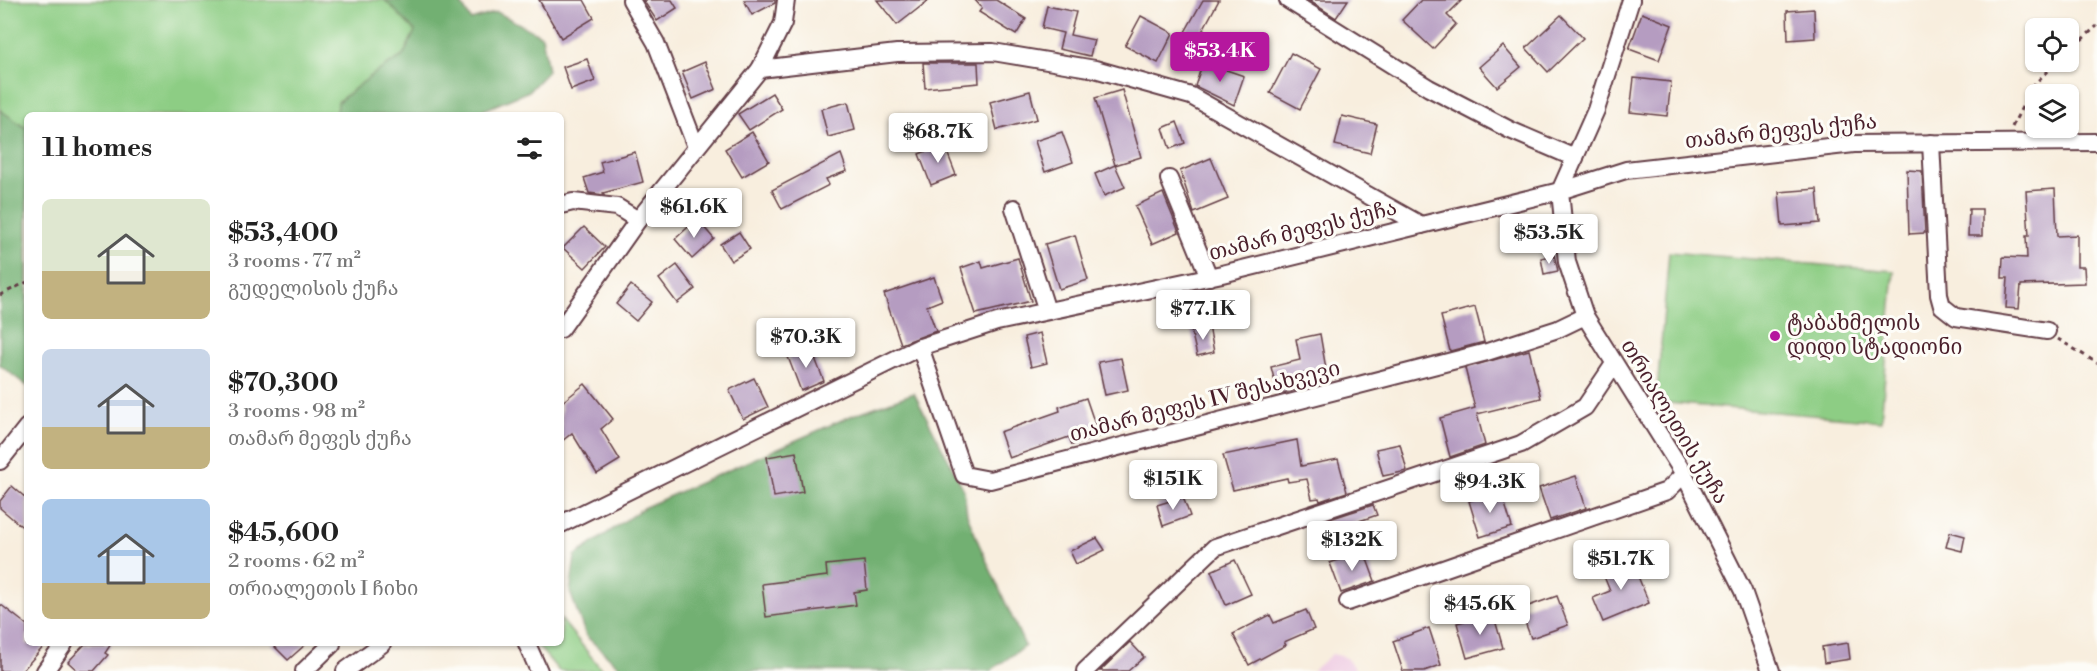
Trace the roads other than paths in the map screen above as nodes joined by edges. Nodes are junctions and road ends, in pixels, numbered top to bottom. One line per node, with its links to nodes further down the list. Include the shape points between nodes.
1 (631, 0): 8 (street, via 656,43)
2 (786, 0): 5 (street, via 783,23)
3 (1288, 0): 9 (street, via 1429,88)
4 (1631, 0): 9 (street, via 1596,110)
5 (760, 69): 8 (street); 15 (street, via 897,53 993,52 1095,69 1191,96)
6 (2097, 142): 7 (street, თამარ მეფეს ქუჩა)
7 (1931, 143): 11 (street, თამარ მეფეს ქუჩა, via 1854,144 1626,171); 20 (street, via 1942,306 1956,317)
8 (696, 147): 14 (street)
9 (1575, 158): 11 (street)
10 (1169, 179): 16 (street)
11 (1560, 191): 15 (street, თამარ მეფეს ქუჩა); 18 (street, თრიალეთის ქუჩა, via 1567,262)
12 (564, 204): 14 (street, via 617,207)
13 (1014, 208): 17 (street)
14 (638, 220): 19 (street)
15 (1421, 225): 16 (street, თამარ მეფეს ქუჩა)
16 (1209, 277): 17 (street, თამარ მეფეს ქუჩა)
17 (1047, 311): 21 (street, თამარ მეფეს ქუჩა)
18 (1585, 316): 21 (street, თამარ მეფეს IV შესახვევი, via 1487,352 990,480 964,475); 22 (street, თრიალეთის ქუჩა)
19 (564, 325)
20 (2047, 331)
21 (920, 346): 26 (street, თამარ მეფეს ქუჩა)
22 (1614, 364): 25 (street, თრიალეთის ქუჩა); 36 (street, via 1585,407 1521,444 1215,547)
23 (24, 431): 24 (street)
24 (0, 461)
25 (1684, 474): 27 (street, via 1667,491); 37 (street, თრიალეთის ქუჩა, via 1743,591)
26 (564, 524)
27 (1348, 602)
28 (63, 646): 32 (street)
29 (330, 646): 33 (street)
30 (379, 646): 34 (street)
31 (528, 646): 35 (street)
32 (45, 671)
33 (304, 671)
34 (345, 671)
35 (539, 671)
36 (1085, 671)
37 (1771, 671)

